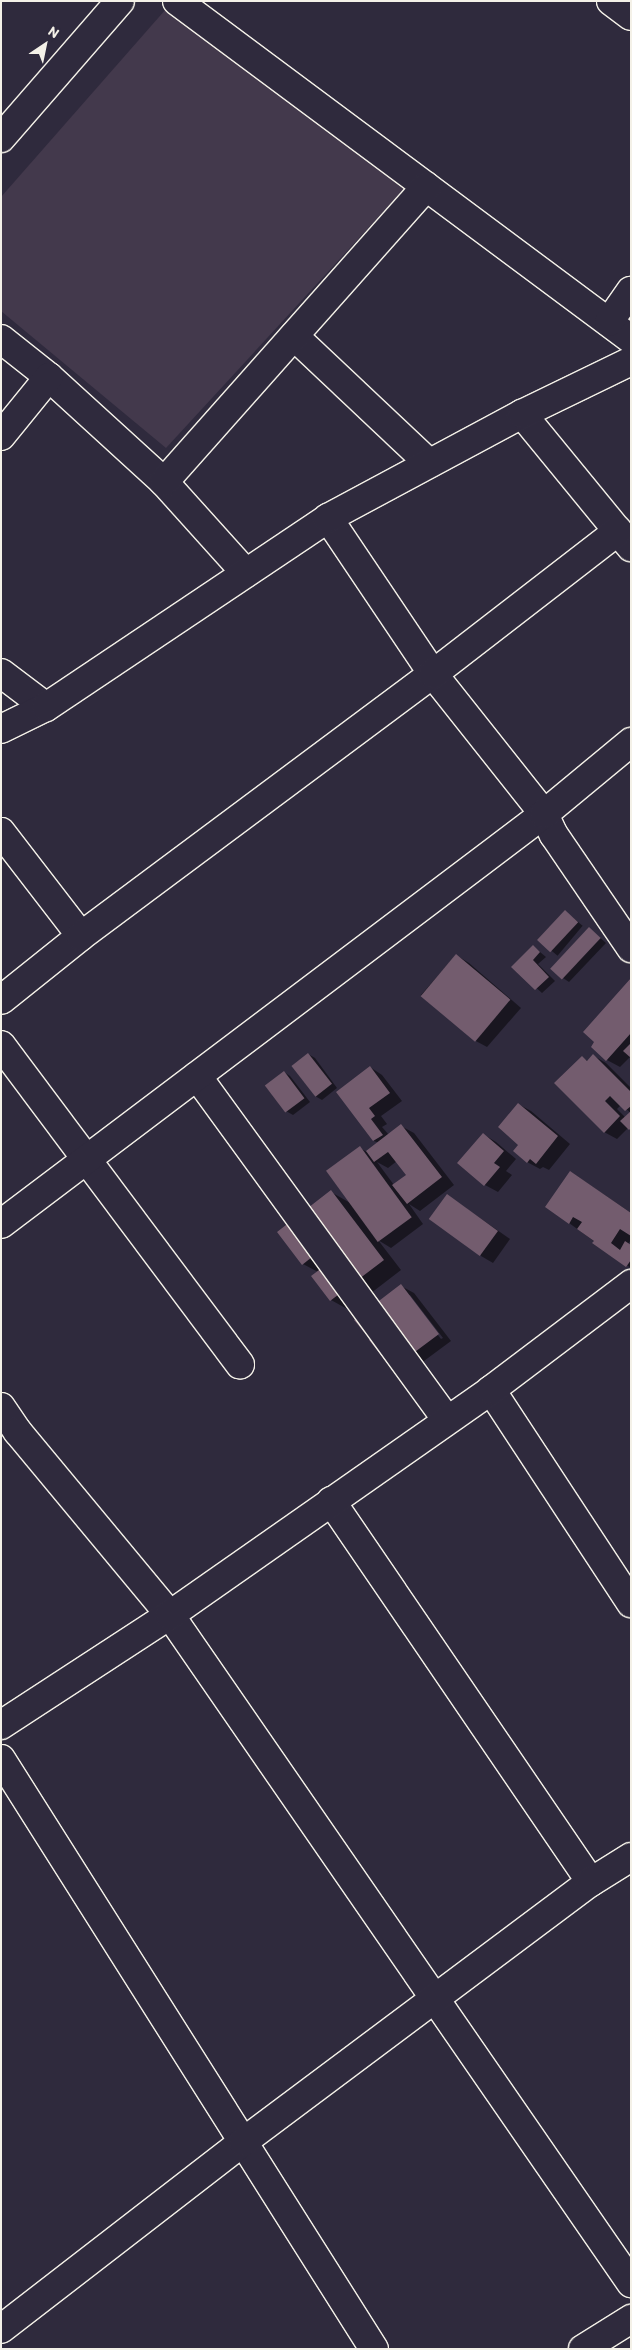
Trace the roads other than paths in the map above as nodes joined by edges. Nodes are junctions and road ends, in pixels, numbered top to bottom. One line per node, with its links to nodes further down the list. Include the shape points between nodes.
1 (120, 1): 5 (street)
2 (177, 1): 6 (street)
3 (611, 1): 4 (street)
4 (631, 16)
5 (1, 138)
6 (426, 187): 8 (street); 9 (street)
7 (631, 291): 8 (street)
8 (609, 322): 11 (street)
9 (294, 336): 16 (street); 17 (street)
10 (1, 338): 13 (street)
11 (631, 339)
12 (631, 361): 14 (street)
13 (49, 377): 15 (street); 17 (street)
14 (522, 414): 16 (street); 19 (street)
15 (1, 436)
16 (429, 463): 18 (street)
17 (164, 482): 20 (street)
18 (328, 518): 20 (street); 22 (street)
19 (624, 539): 22 (street)
20 (246, 573): 23 (street)
21 (1, 673): 23 (street)
22 (432, 674): 26 (street); 28 (street)
23 (46, 707): 24 (street)
24 (1, 729)
25 (631, 742): 26 (street)
26 (544, 814): 29 (street, via 554,835); 32 (street)
27 (1, 832): 28 (street)
28 (81, 936): 30 (street)
29 (631, 948)
30 (1, 1000)
31 (1, 1045): 33 (street)
32 (197, 1076): 33 (street); 39 (street)
33 (87, 1159): 34 (street); 36 (street)
34 (1, 1224)
35 (629, 1290): 37 (street)
36 (240, 1365)
37 (491, 1390): 39 (street); 41 (street)
38 (1, 1407): 42 (street, via 18,1432)
39 (447, 1420): 40 (street)
40 (330, 1501): 42 (street); 46 (street)
41 (631, 1603)
42 (170, 1615): 43 (street); 47 (street)
43 (1, 1725)
44 (1, 1759): 48 (street)
45 (631, 1857): 46 (street)
46 (591, 1882): 47 (street)
47 (435, 1999): 48 (street); 49 (street)
48 (243, 2142): 51 (street); 52 (street)
49 (631, 2283)
50 (631, 2319): 53 (street)
51 (5, 2320)
52 (374, 2349)
53 (583, 2349)

